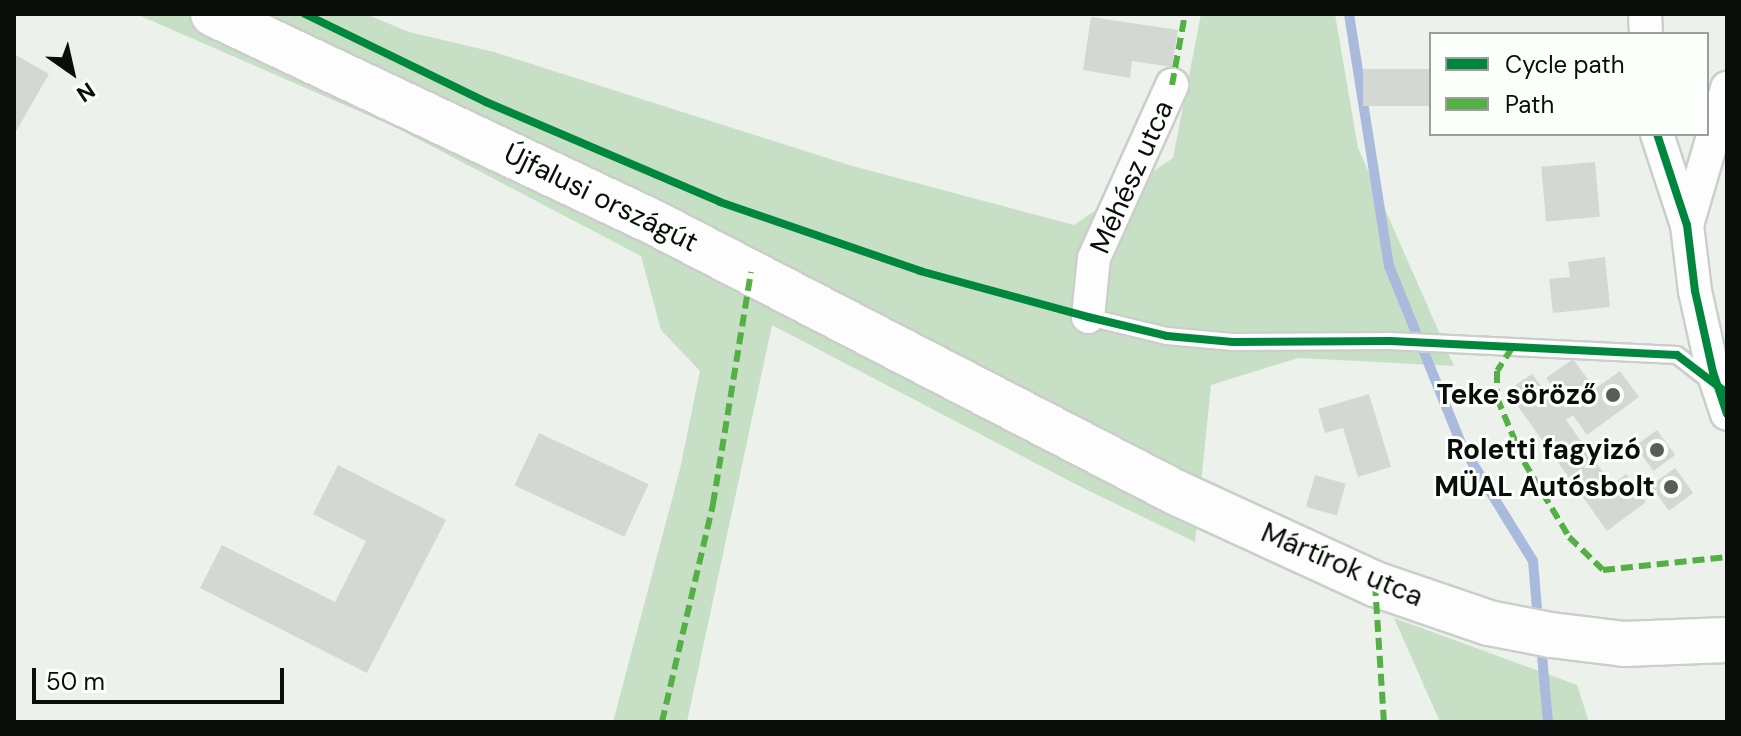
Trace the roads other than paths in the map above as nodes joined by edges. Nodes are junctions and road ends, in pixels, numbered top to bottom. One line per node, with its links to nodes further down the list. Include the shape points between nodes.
1 (213, 14): 7 (main road, Újfalusi országút, via 655,223)
2 (1172, 85): 6 (street, Méhész utca, via 1094,258)
3 (1727, 88): 5 (street)
4 (1658, 136): 5 (street)
5 (1687, 225): 8 (street, via 1695,291)
6 (1088, 317): 8 (lane, via 1167,336 1233,342 1390,341 1677,355)
7 (984, 392): 9 (main road, Mártírok utca, via 1177,493 1375,584 1489,623 1624,644)
8 (1722, 400)
9 (1727, 640)

